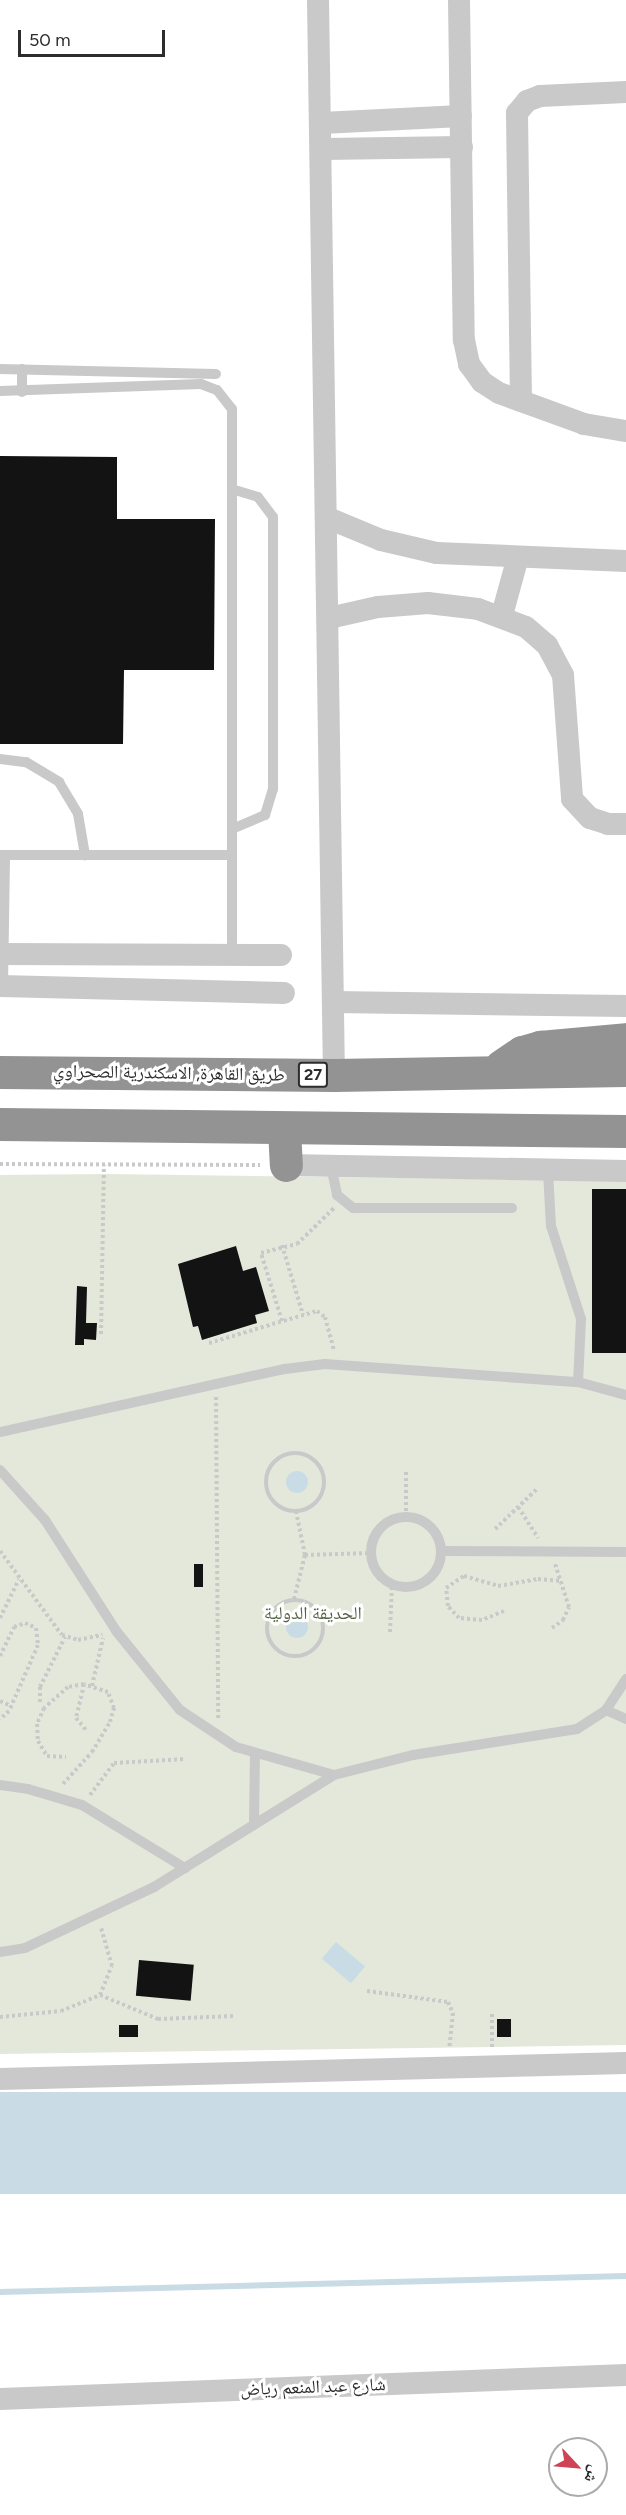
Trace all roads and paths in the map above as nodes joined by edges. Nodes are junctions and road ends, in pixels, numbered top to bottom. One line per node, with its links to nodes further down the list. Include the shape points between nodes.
1 (318, 0): 5 (street)
2 (459, 0): 4 (street)
3 (626, 92): 13 (street, via 540,96 527,100 517,112)
4 (461, 116): 5 (street); 6 (street)
5 (322, 123): 7 (street)
6 (462, 147): 7 (street); 13 (street, via 465,352 482,382)
7 (323, 149): 16 (street)
8 (0, 369): 9 (lane)
9 (22, 369): 10 (lane); 12 (lane)
10 (216, 374)
11 (0, 392): 12 (lane)
12 (22, 392): 15 (lane, via 192,383 209,386 228,401 235,417)
13 (521, 401): 14 (street, via 598,428)
14 (626, 431)
15 (235, 490): 23 (lane); 23 (lane, via 258,497 273,517 273,796 265,815)
16 (328, 518): 17 (street, via 409,548); 20 (street)
17 (518, 557): 18 (street); 19 (street)
18 (626, 561)
19 (502, 615): 20 (street, via 453,605 420,604 378,607); 22 (street, via 537,635 563,675 568,708 568,781 576,806 598,822)
20 (329, 618): 32 (street)
21 (0, 759): 25 (lane, via 38,766 59,782 78,814)
22 (626, 824)
23 (232, 829): 26 (lane)
24 (2, 855): 25 (lane); 27 (lane)
25 (85, 855): 26 (lane)
26 (232, 855): 28 (lane)
27 (2, 954): 28 (street); 30 (lane)
28 (232, 954): 29 (street)
29 (282, 955)
30 (2, 986): 31 (street)
31 (284, 993)
32 (334, 1002): 33 (street); 38 (street)
33 (626, 1006)
34 (626, 1038): 35 (highway, via 540,1047 522,1052)
35 (495, 1070): 36 (highway, طريق القاهرة, الاسكندرية الصحراوي / 27); 38 (highway, طريق القاهرة, الاسكندرية الصحراوي / 27)
36 (626, 1070)
37 (0, 1072): 38 (highway, طريق القاهرة, الاسكندرية الصحراوي / 27)
38 (334, 1075)
39 (0, 1124): 40 (highway)
40 (284, 1129): 41 (highway); 44 (highway)
41 (626, 1131)
42 (0, 1164): 43 (path)
43 (104, 1165): 44 (path); 53 (path)
44 (285, 1165): 45 (street)
45 (331, 1166): 46 (street); 48 (lane)
46 (548, 1171): 47 (street); 56 (lane, via 551,1226 580,1319)
47 (626, 1171)
48 (340, 1200): 49 (lane, via 360,1210); 50 (path, via 301,1241)
49 (512, 1208)
50 (282, 1245): 51 (path); 52 (path, via 267,1249 260,1257)
51 (303, 1315): 52 (path); 55 (path, via 317,1311 324,1314)
52 (282, 1321): 54 (path)
53 (100, 1334)
54 (209, 1342)
55 (337, 1364): 56 (lane); 57 (lane, via 285,1369)
56 (578, 1382): 58 (lane)
57 (215, 1384): 59 (lane); 92 (path)
58 (626, 1395)
59 (0, 1432)
60 (0, 1470): 77 (lane, via 45,1520)
61 (406, 1473): 64 (path)
62 (538, 1488): 65 (path)
63 (297, 1511): 63 (path, via 274,1502 266,1480 277,1459 300,1452 320,1466 324,1490 318,1500); 70 (path)
64 (406, 1516): 67 (lane, via 417,1518 435,1531); 69 (lane, via 394,1518 377,1532)
65 (495, 1528)
66 (0, 1551): 71 (path)
67 (441, 1551): 68 (lane); 73 (lane, via 431,1577 405,1587)
68 (626, 1552)
69 (371, 1554): 70 (path); 73 (lane, via 374,1566)
70 (304, 1555): 74 (path)
71 (19, 1579): 76 (path); 80 (path)
72 (562, 1581): 75 (path, via 538,1579 498,1586 464,1576 446,1588 448,1606 459,1618 491,1619)
73 (392, 1584): 78 (path)
74 (294, 1599): 74 (path, via 316,1607 324,1629 313,1650 290,1656 271,1643 267,1620 282,1602)
75 (504, 1611)
76 (0, 1618)
77 (117, 1632): 79 (path); 92 (lane, via 164,1694)
78 (390, 1632)
79 (104, 1635): 80 (path, via 78,1640); 84 (path)
80 (65, 1637): 86 (path, via 40,1687)
81 (0, 1656): 87 (path, via 14,1627 25,1623 36,1628 38,1646)
82 (626, 1679): 88 (lane)
83 (84, 1684): 84 (path); 91 (path, via 76,1718); 94 (path, via 68,1687 55,1696 37,1724 38,1741 44,1753 53,1759)
84 (92, 1686): 98 (path, via 111,1696 113,1714 92,1752)
85 (0, 1701): 87 (path)
86 (40, 1702)
87 (10, 1706): 89 (path)
88 (606, 1710): 90 (lane); 96 (lane, via 590,1722 563,1732 413,1755)
89 (0, 1719)
90 (626, 1719)
91 (87, 1731)
92 (218, 1738): 93 (lane)
93 (255, 1755): 96 (lane); 100 (lane)
94 (66, 1757)
95 (186, 1759): 99 (path, via 114,1763)
96 (334, 1776): 100 (lane)
97 (0, 1785): 98 (lane)
98 (52, 1795): 99 (lane)
99 (82, 1805): 101 (lane)
100 (254, 1823): 101 (lane)
101 (185, 1869): 102 (lane)
102 (98, 1915): 103 (lane, via 25,1948); 105 (path, via 112,1965)
103 (0, 1952)
104 (367, 1991): 110 (path, via 451,2005)
105 (100, 1995): 107 (path, via 158,2019); 108 (path, via 61,2011)
106 (492, 2013): 111 (path)
107 (234, 2016)
108 (0, 2017)
109 (626, 2064): 111 (street)
110 (446, 2067): 111 (street); 112 (street)
111 (493, 2067)
112 (0, 2079)
113 (626, 2375): 114 (street, شارع عبد المنعم رياض)
114 (0, 2399)

